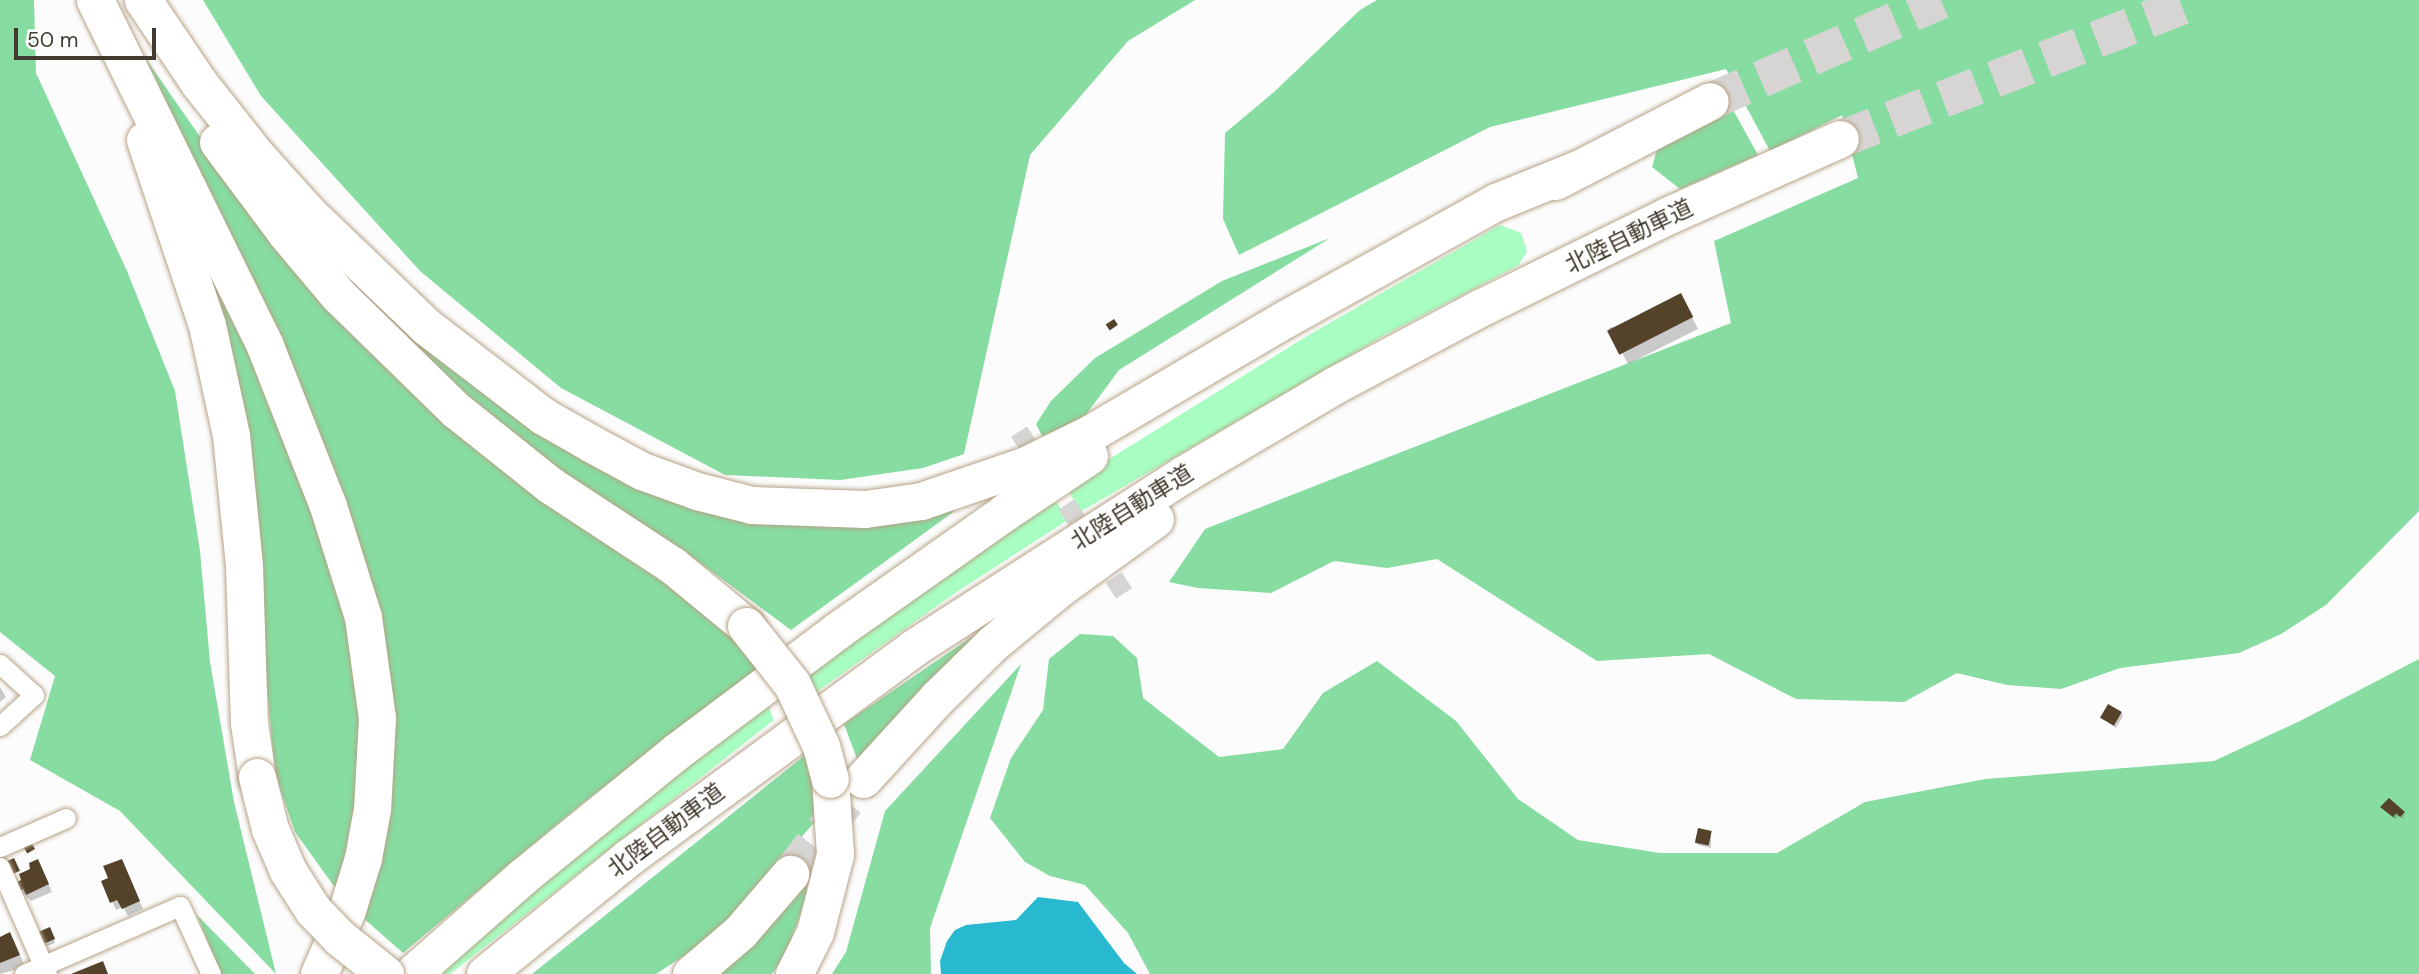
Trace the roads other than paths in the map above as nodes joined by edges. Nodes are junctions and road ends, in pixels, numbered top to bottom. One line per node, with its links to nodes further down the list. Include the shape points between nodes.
1 (143, 0): 5 (highway, via 199,83 255,154 369,274 437,335 543,416 592,444 642,471 751,505 865,509 921,501 1026,465 1112,421 1496,202)
2 (110, 5): 9 (highway, bridge, via 176,77 232,164 338,295 456,411 500,447 672,565 746,626 792,684); 17 (highway, via 265,346 328,506 363,617 377,718 372,808 347,910); 18 (highway, bridge, via 207,325 228,423 244,566 249,723 270,829 288,871 313,910)
3 (1710, 101): 5 (highway)
4 (1840, 139): 6 (highway, 北陸自動車道, via 1669,215)
5 (1575, 170): 19 (highway, via 1294,327 1005,512 677,751)
6 (1482, 307): 9 (highway, via 1215,476 1060,587); 20 (highway, 北陸自動車道, via 1335,385 1184,474 913,648 629,857)
7 (0, 664): 8 (street, via 34,695)
8 (0, 726)
9 (847, 779): 22 (highway, via 835,854 815,932)
10 (66, 818): 11 (street)
11 (0, 847)
12 (0, 867): 14 (street)
13 (790, 874): 21 (highway, via 740,932)
14 (45, 970): 15 (street); 16 (street, via 180,906)
15 (24, 974)
16 (211, 974)
17 (319, 974)
18 (385, 974)
19 (412, 974)
20 (485, 974)
21 (691, 974)
22 (794, 974)

